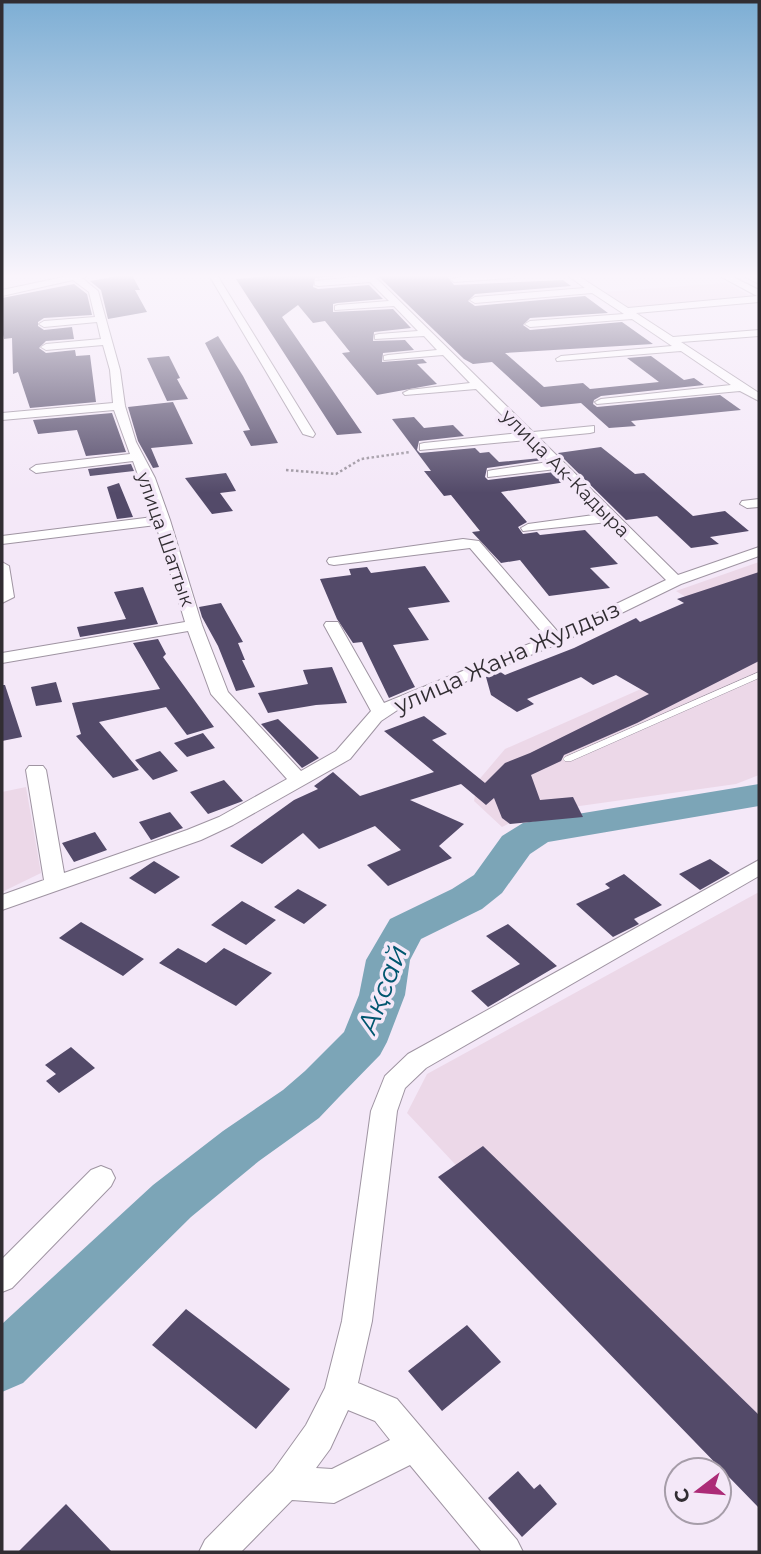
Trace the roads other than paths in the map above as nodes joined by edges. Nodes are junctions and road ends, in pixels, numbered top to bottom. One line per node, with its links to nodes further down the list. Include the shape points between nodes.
1 (109, 348): 13 (street, улица Шаттык)
2 (257, 348): 16 (street)
3 (440, 348): 5 (street, улица Ак-Кадыра)
4 (685, 348): 7 (street); 9 (street)
5 (445, 352): 6 (street); 8 (street, улица Ак-Кадыра)
6 (388, 358)
7 (561, 359)
8 (479, 385): 10 (street); 17 (street, улица Ак-Кадыра)
9 (742, 387): 11 (street); 12 (street)
10 (409, 393)
11 (759, 398)
12 (601, 402)
13 (120, 406): 14 (street); 19 (street, улица Шаттык)
14 (2, 417)
15 (590, 429): 17 (street)
16 (309, 434)
17 (529, 435): 18 (street); 20 (street, улица Ак-Кадыра)
18 (424, 447)
19 (137, 457): 21 (street); 24 (street, улица Шаттык)
20 (559, 465): 22 (street); 23 (street, улица Ак-Кадыра)
21 (36, 469)
22 (493, 474)
23 (611, 517): 25 (street); 30 (street, улица Ак-Кадыра)
24 (163, 520): 26 (street); 32 (street, улица Шаттык)
25 (528, 528)
26 (2, 540)
27 (759, 551): 30 (street, улица Жана Жулдыз)
28 (334, 561): 34 (street, via 474,544)
29 (2, 566): 31 (street, via 6,597)
30 (676, 581): 34 (street, улица Жана Жулдыз)
31 (2, 598)
32 (194, 625): 35 (street); 40 (street, улица Шаттык, via 220,694)
33 (332, 625): 37 (street)
34 (556, 639): 37 (street, улица Жана Жулдыз)
35 (2, 658)
36 (759, 675): 38 (lane)
37 (381, 713): 40 (street, улица Жана Жулдыз, via 343,755)
38 (568, 759)
39 (36, 769): 42 (street)
40 (299, 780): 42 (street, улица Жана Жулдыз, via 194,835)
41 (759, 867): 46 (street, via 417,1060 394,1083 384,1111 357,1321)
42 (55, 882): 43 (street, улица Жана Жулдыз)
43 (2, 903)
44 (101, 1178): 45 (street)
45 (2, 1279)
46 (340, 1391): 47 (street, via 386,1410); 48 (street, via 318,1437)
47 (414, 1445): 48 (street, via 334,1486); 50 (street)
48 (285, 1483): 49 (street)
49 (217, 1552)
50 (505, 1552)

